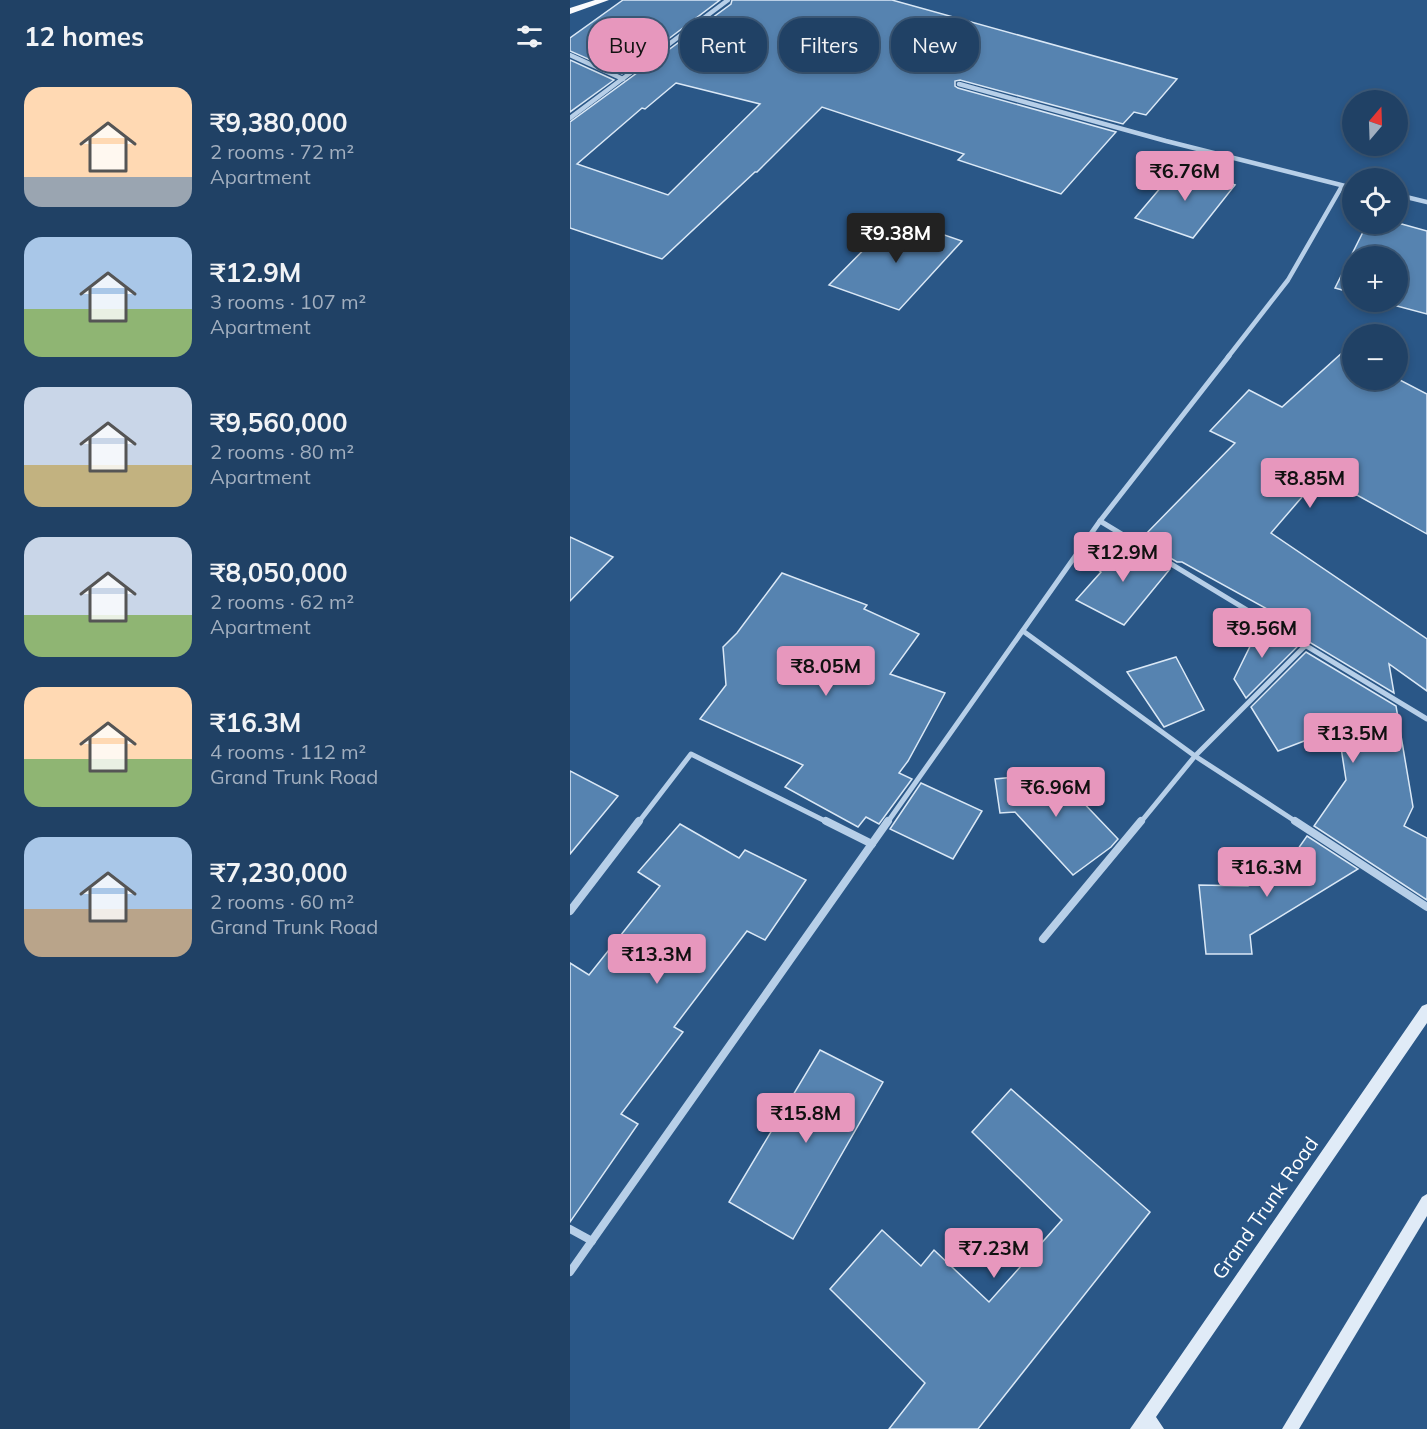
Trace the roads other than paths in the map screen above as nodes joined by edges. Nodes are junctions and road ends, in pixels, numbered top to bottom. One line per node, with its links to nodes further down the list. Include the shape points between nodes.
1 (604, 0): 3 (main road)
2 (728, 0): 5 (street)
3 (570, 11)
4 (570, 55): 5 (street)
5 (623, 79): 7 (street)
6 (959, 84): 8 (street)
7 (570, 118)
8 (1342, 186): 11 (street, via 1288,280)
9 (1408, 197): 10 (street)
10 (1427, 202)
11 (1100, 521): 12 (street); 13 (street)
12 (1023, 631): 15 (street); 16 (street)
13 (1306, 645): 14 (street); 15 (street)
14 (1427, 719)
15 (1195, 756): 17 (street); 19 (street)
16 (872, 844): 18 (street, via 691,754); 23 (street)
17 (1427, 907)
18 (570, 911)
19 (1043, 939)
20 (1427, 1011): 25 (main road, Grand Trunk Road)
21 (1427, 1202): 26 (main road)
22 (570, 1229): 23 (street)
23 (592, 1241): 24 (street)
24 (570, 1272)
25 (1146, 1425)
26 (1290, 1429)

